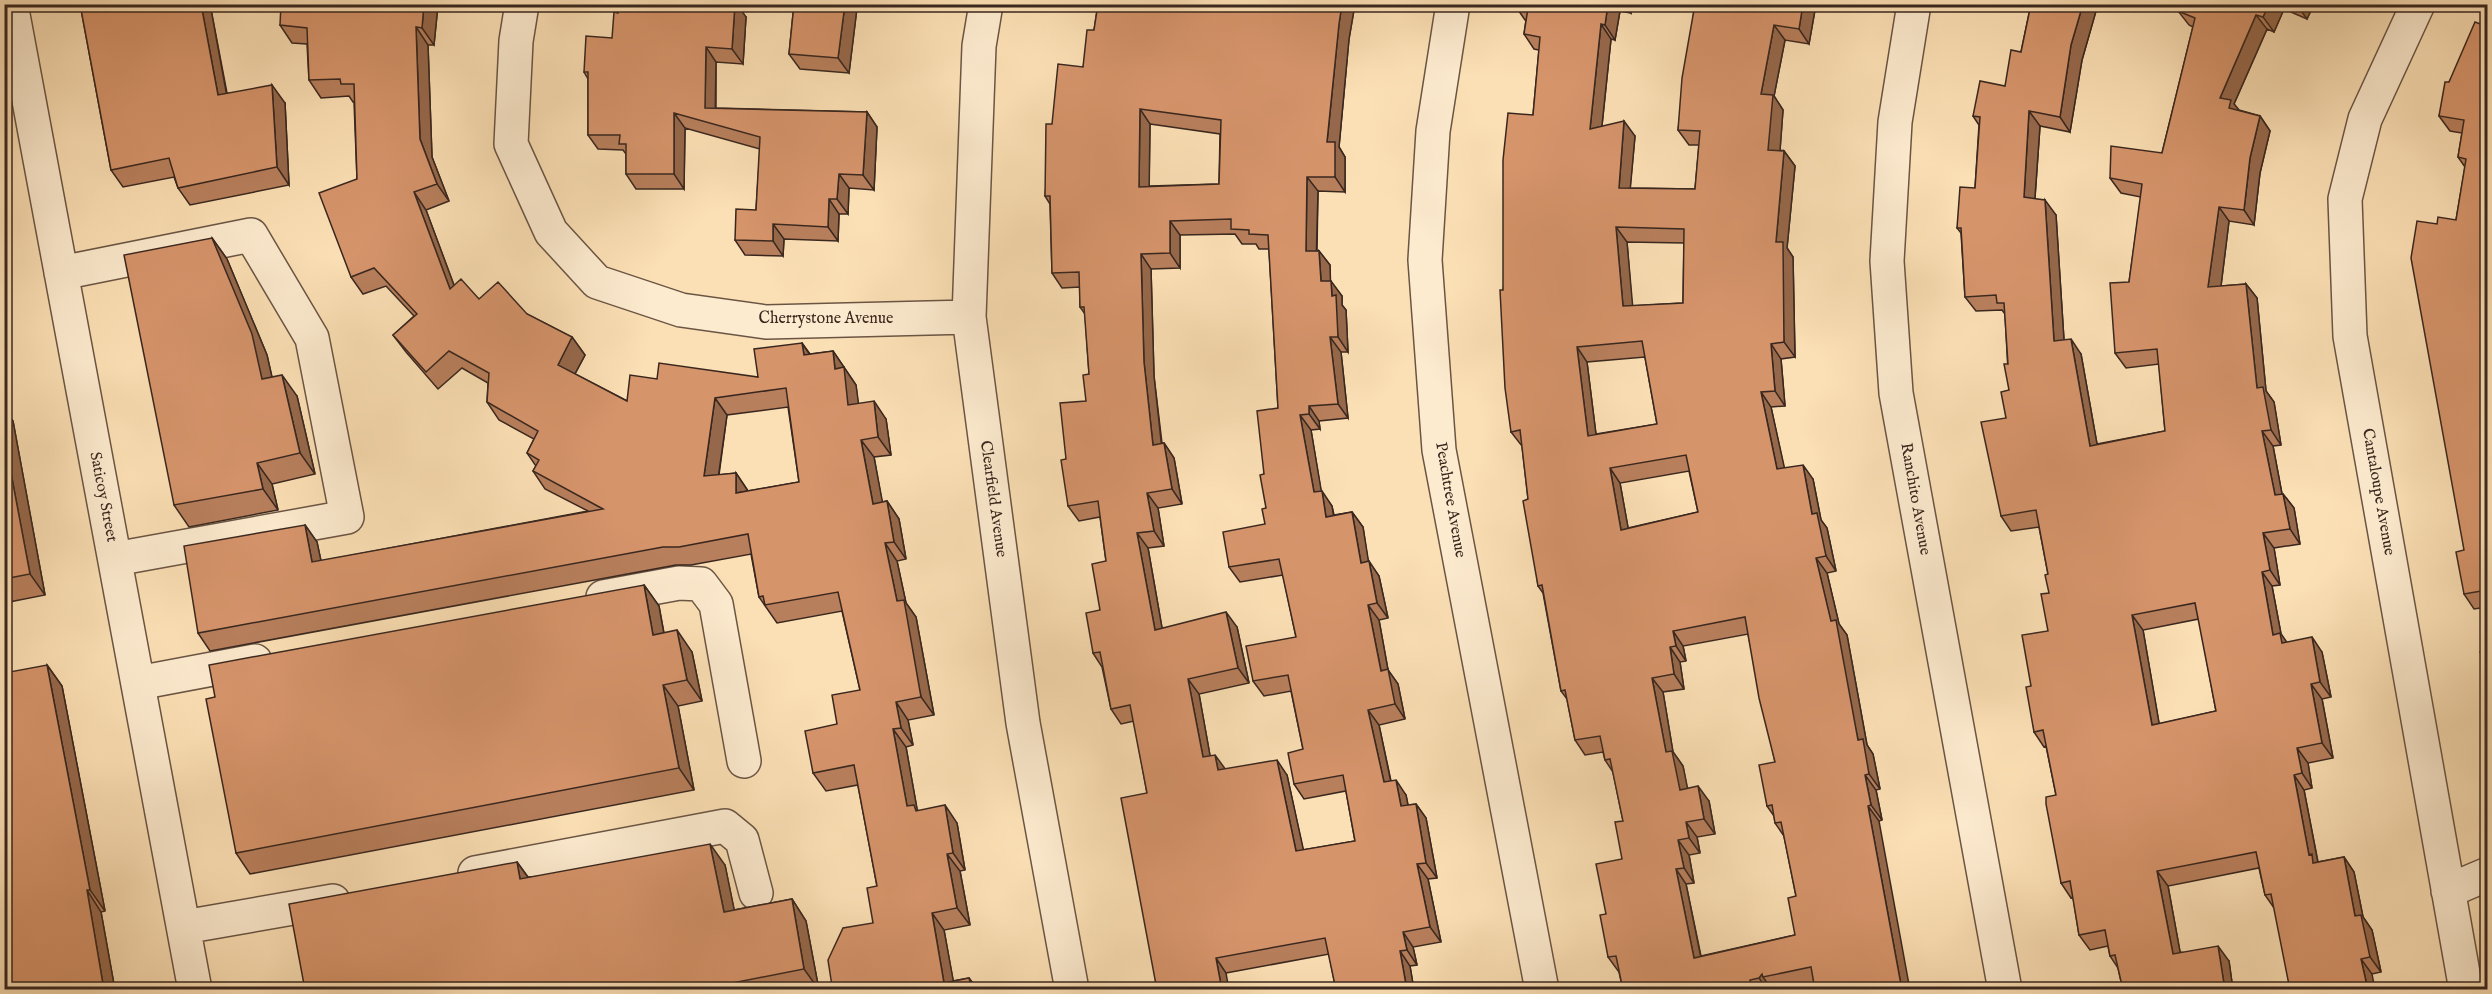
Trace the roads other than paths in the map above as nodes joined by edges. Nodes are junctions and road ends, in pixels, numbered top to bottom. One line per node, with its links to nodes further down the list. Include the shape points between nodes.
1 (11, 4): 7 (street, Saticoy Street)
2 (522, 4): 8 (street, Cherrystone Avenue, via 516,41 511,144 551,232 597,282 681,310 766,322)
3 (986, 4): 8 (street, Clearfield Avenue, via 979,46)
4 (1453, 4): 22 (street, Peachtree Avenue, via 1433,131 1425,260 1439,450)
5 (1914, 4): 23 (street, Ranchito Avenue, via 1895,122 1887,261 1896,393)
6 (2418, 4): 16 (street, Cantaloupe Avenue, via 2365,119 2345,199 2350,336)
7 (61, 273): 9 (street, Saticoy Street); 9 (street, via 251,235 312,338 345,506 347,517)
8 (969, 317): 21 (street, Clearfield Avenue, via 1023,723)
9 (115, 559): 12 (street, Saticoy Street)
10 (574, 602): 13 (street, via 679,583 701,584 716,604)
11 (285, 656): 12 (street)
12 (138, 682): 19 (street, Saticoy Street)
13 (744, 761)
14 (2487, 874): 16 (street)
15 (448, 879): 17 (street, via 724,826 742,840)
16 (2448, 891): 24 (street, Cantaloupe Avenue)
17 (756, 893)
18 (367, 894): 19 (street)
19 (184, 927): 20 (street, Saticoy Street)
20 (195, 990)
21 (1072, 990)
22 (1542, 990)
23 (2005, 990)
24 (2466, 990)

